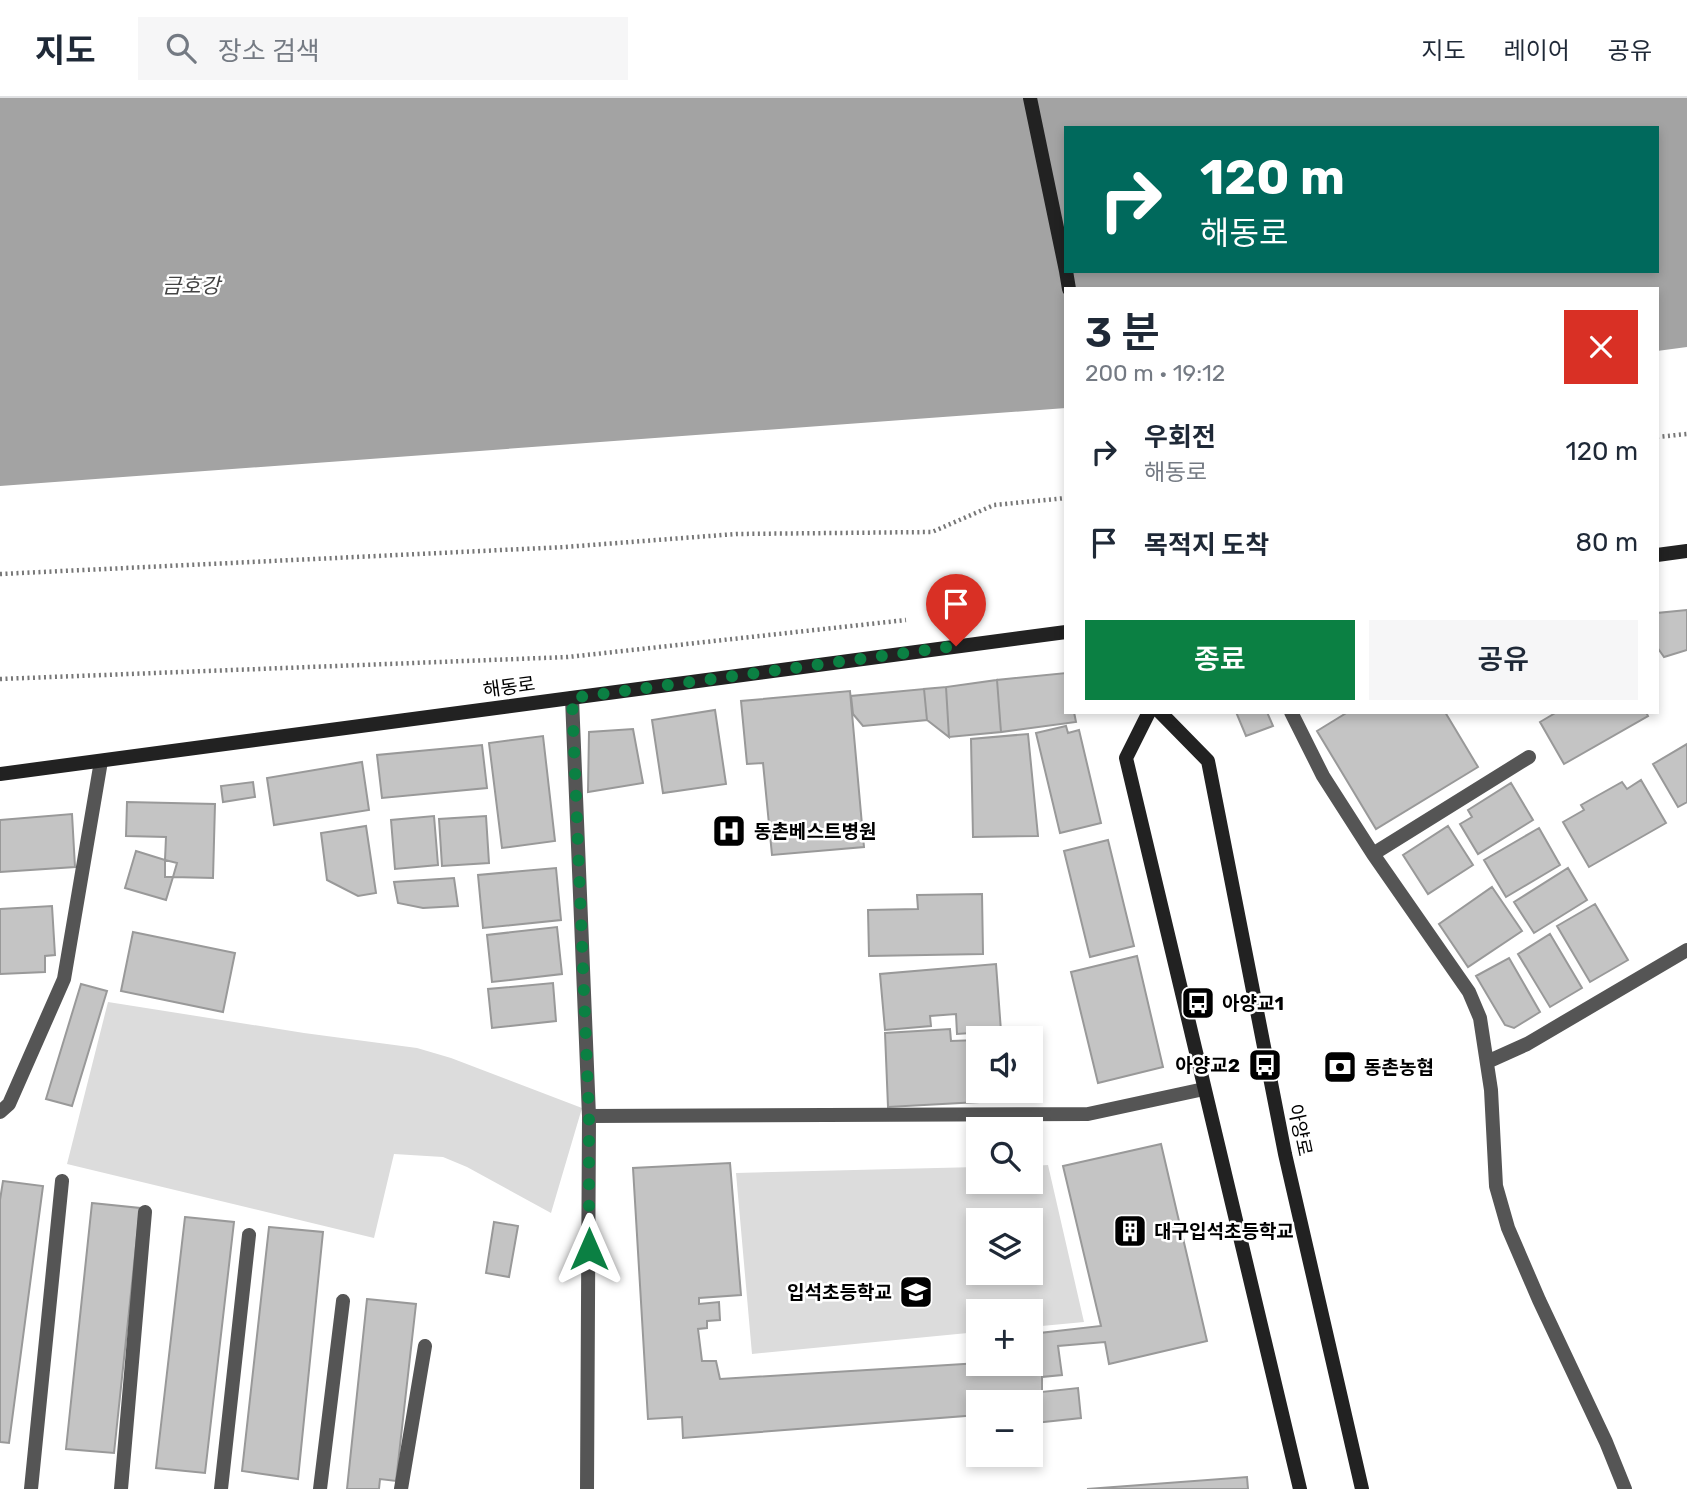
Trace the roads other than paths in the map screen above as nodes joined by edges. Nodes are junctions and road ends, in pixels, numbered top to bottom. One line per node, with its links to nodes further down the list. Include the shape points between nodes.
1 (1030, 98): 2 (main road)
2 (1064, 261)
3 (1687, 551): 4 (main road)
4 (1659, 555)
5 (1064, 632): 6 (main road, 해동로)
6 (572, 698): 11 (main road, 해동로); 18 (street)
7 (1148, 714): 16 (main road, via 1125,758)
8 (1162, 714): 31 (main road, 아양로, via 1208,761 1285,1154)
9 (1292, 714): 13 (street, via 1323,776)
10 (1529, 757): 13 (street)
11 (102, 761): 12 (main road, 해동로); 17 (street, via 64,979 9,1104)
12 (0, 775)
13 (1373, 854): 15 (street, via 1469,992 1480,1018)
14 (1687, 950): 15 (street, via 1527,1044)
15 (1487, 1062): 32 (street, via 1496,1186 1508,1228)
16 (1205, 1089): 18 (street, via 1088,1114); 30 (main road)
17 (0, 1112)
18 (589, 1116): 29 (street)
19 (62, 1181): 24 (street)
20 (145, 1212): 25 (street)
21 (249, 1235): 26 (street)
22 (343, 1301): 27 (street)
23 (425, 1346): 28 (street)
24 (32, 1489)
25 (121, 1489)
26 (220, 1489)
27 (320, 1489)
28 (401, 1489)
29 (587, 1489)
30 (1300, 1489)
31 (1362, 1489)
32 (1625, 1489)

